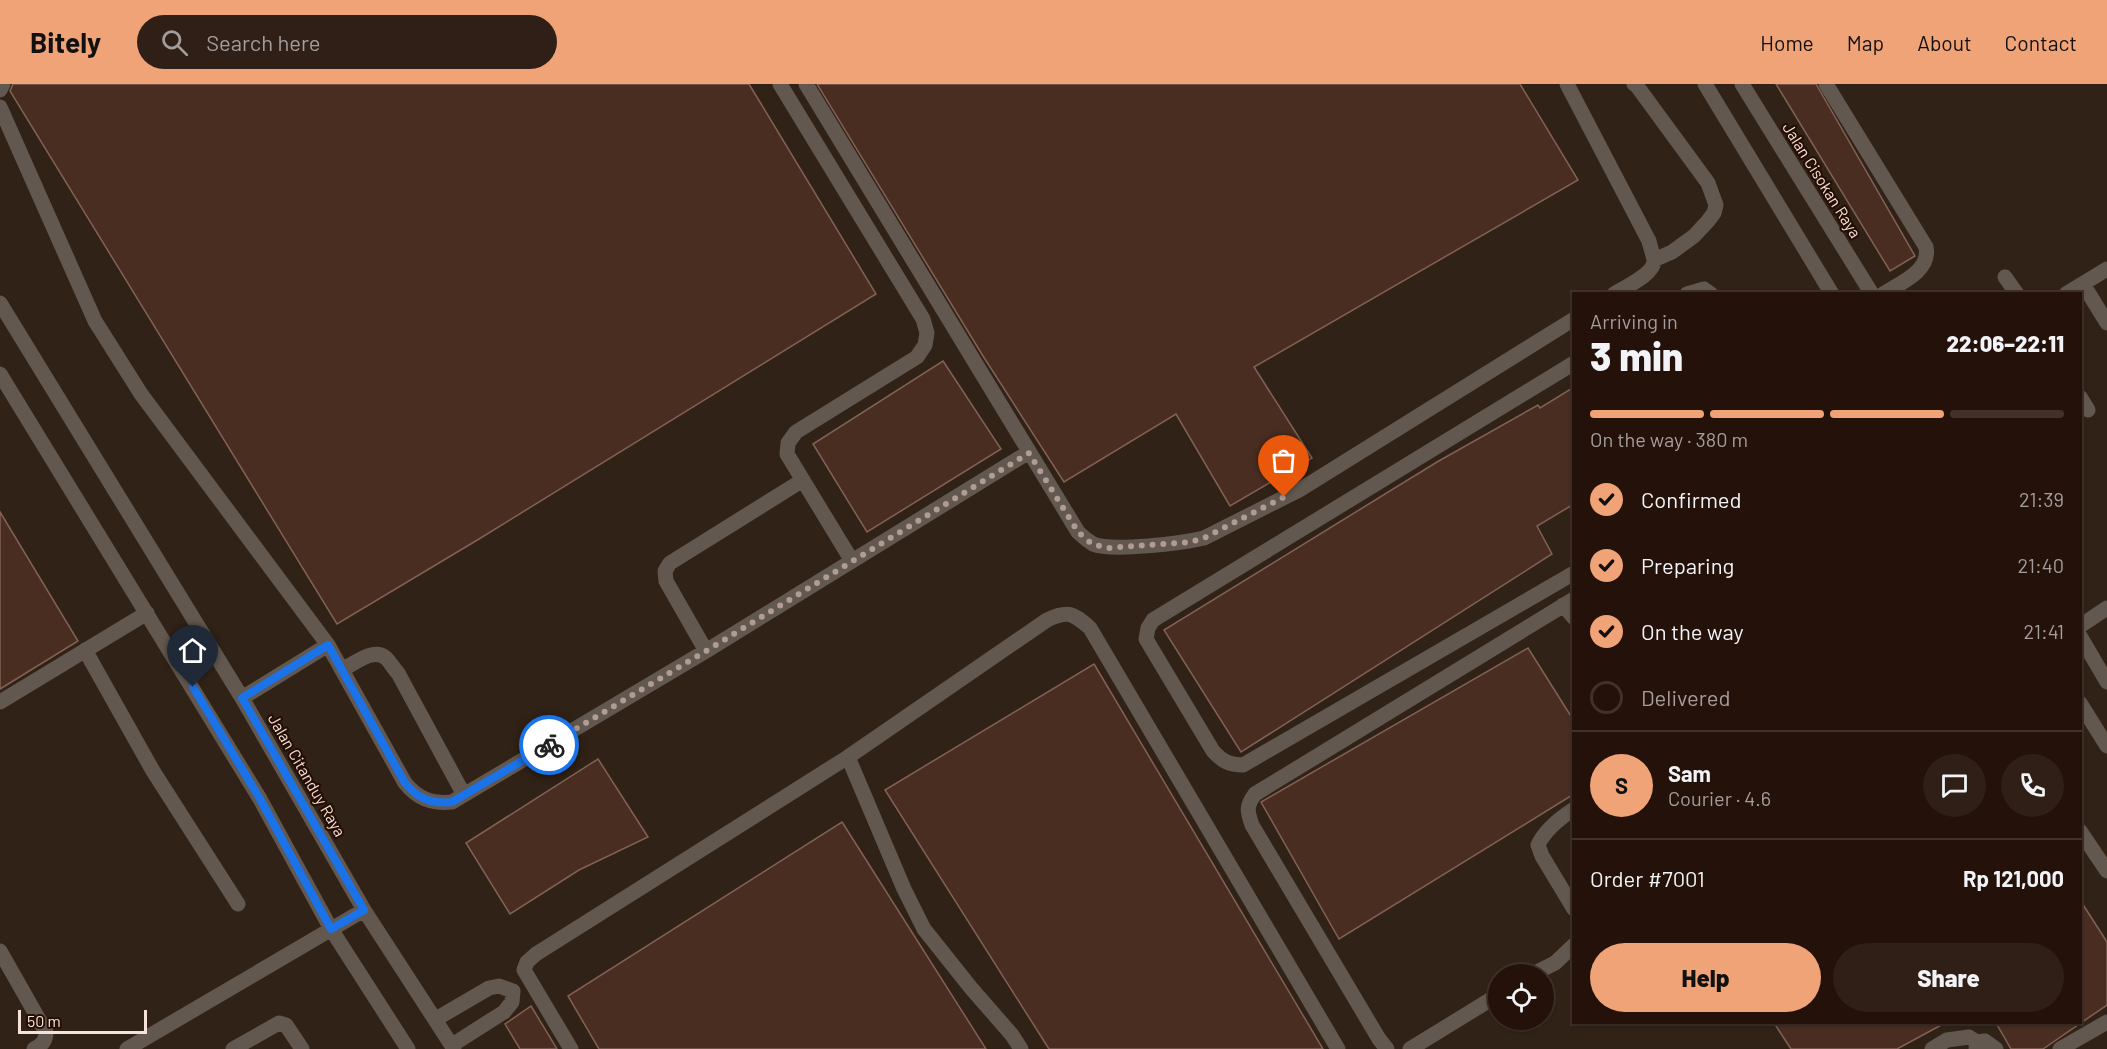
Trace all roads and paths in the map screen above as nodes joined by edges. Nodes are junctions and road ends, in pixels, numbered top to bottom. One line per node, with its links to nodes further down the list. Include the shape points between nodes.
1 (3, 84): 9 (street)
2 (780, 84): 29 (street, via 893,268 927,333 916,357 795,432 788,443 788,454)
3 (806, 84): 28 (street)
4 (1634, 84): 11 (street, via 1708,183 1716,206 1694,236)
5 (1742, 84): 19 (street, Jalan Cisokan Raya)
6 (1826, 84): 20 (street, via 1926,247 1926,263)
7 (1571, 85): 11 (street, via 1649,240)
8 (1708, 85): 18 (street)
9 (0, 90)
10 (0, 107): 37 (street, via 95,321 141,394)
11 (1654, 260): 15 (street, via 1644,276)
12 (2107, 269): 14 (street)
13 (2005, 277): 21 (street)
14 (2083, 284): 22 (street); 25 (street)
15 (1617, 292)
16 (1694, 292): 17 (street)
17 (1708, 292)
18 (1831, 292)
19 (1871, 292)
20 (1886, 292)
21 (2016, 292)
22 (2069, 292)
23 (0, 303): 42 (street, Jalan Citanduy Raya)
24 (1572, 320): 28 (street, via 1301,489 1190,542 1108,548 1092,544 1078,532)
25 (2107, 323)
26 (1572, 364): 31 (street, via 1153,621 1146,639 1213,751 1231,765 1243,765)
27 (0, 374): 34 (street)
28 (1029, 453): 30 (street)
29 (803, 480): 30 (street); 39 (street, via 670,563 665,571 666,581)
30 (852, 561): 39 (street)
31 (1572, 574)
32 (1568, 602): 73 (street, via 1255,794 1248,803 1252,825)
33 (2107, 608): 35 (street)
34 (147, 613): 38 (street); 54 (street, via 260,799)
35 (2082, 625)
36 (2082, 639): 41 (street)
37 (328, 645): 40 (street); 42 (street)
38 (85, 650): 43 (street); 51 (street, via 153,771)
39 (706, 651): 47 (street)
40 (342, 670): 47 (street, via 414,794 438,804); 47 (street, via 372,654 385,658 398,673)
41 (2107, 682)
42 (242, 698): 53 (street, Jalan Citanduy Raya)
43 (0, 702)
44 (2082, 705): 45 (street)
45 (2107, 746)
46 (848, 756): 58 (street, via 536,954 524,970); 71 (street, via 924,929); 72 (street, via 1047,620 1061,613 1076,616 1090,628)
47 (464, 795)
48 (1572, 810): 52 (street, via 1556,822 1538,845)
49 (2082, 834): 50 (street)
50 (2107, 871)
51 (238, 904)
52 (1572, 906)
53 (364, 910): 54 (street); 61 (street, Jalan Citanduy Raya)
54 (331, 929): 66 (street); 69 (street)
55 (1572, 947): 57 (street)
56 (0, 951): 65 (street, via 46,1032 46,1038)
57 (1553, 964)
58 (529, 980): 59 (street); 70 (street)
59 (513, 991): 61 (street, via 499,986 489,988); 64 (street, via 512,1002 504,1012)
60 (1488, 1001): 74 (street)
61 (436, 1019): 64 (street, Jalan Citanduy Raya)
62 (2107, 1022): 77 (street)
63 (1976, 1045): 75 (street, via 1969,1037 1947,1040); 76 (street, via 1985,1041)
64 (453, 1047)
65 (34, 1049)
66 (128, 1049)
67 (233, 1049): 68 (street, via 279,1023 286,1025)
68 (302, 1049)
69 (408, 1049)
70 (571, 1049)
71 (1021, 1049)
72 (1338, 1049)
73 (1387, 1049)
74 (1410, 1049)
75 (1932, 1049)
76 (1996, 1049)
77 (2060, 1049)

